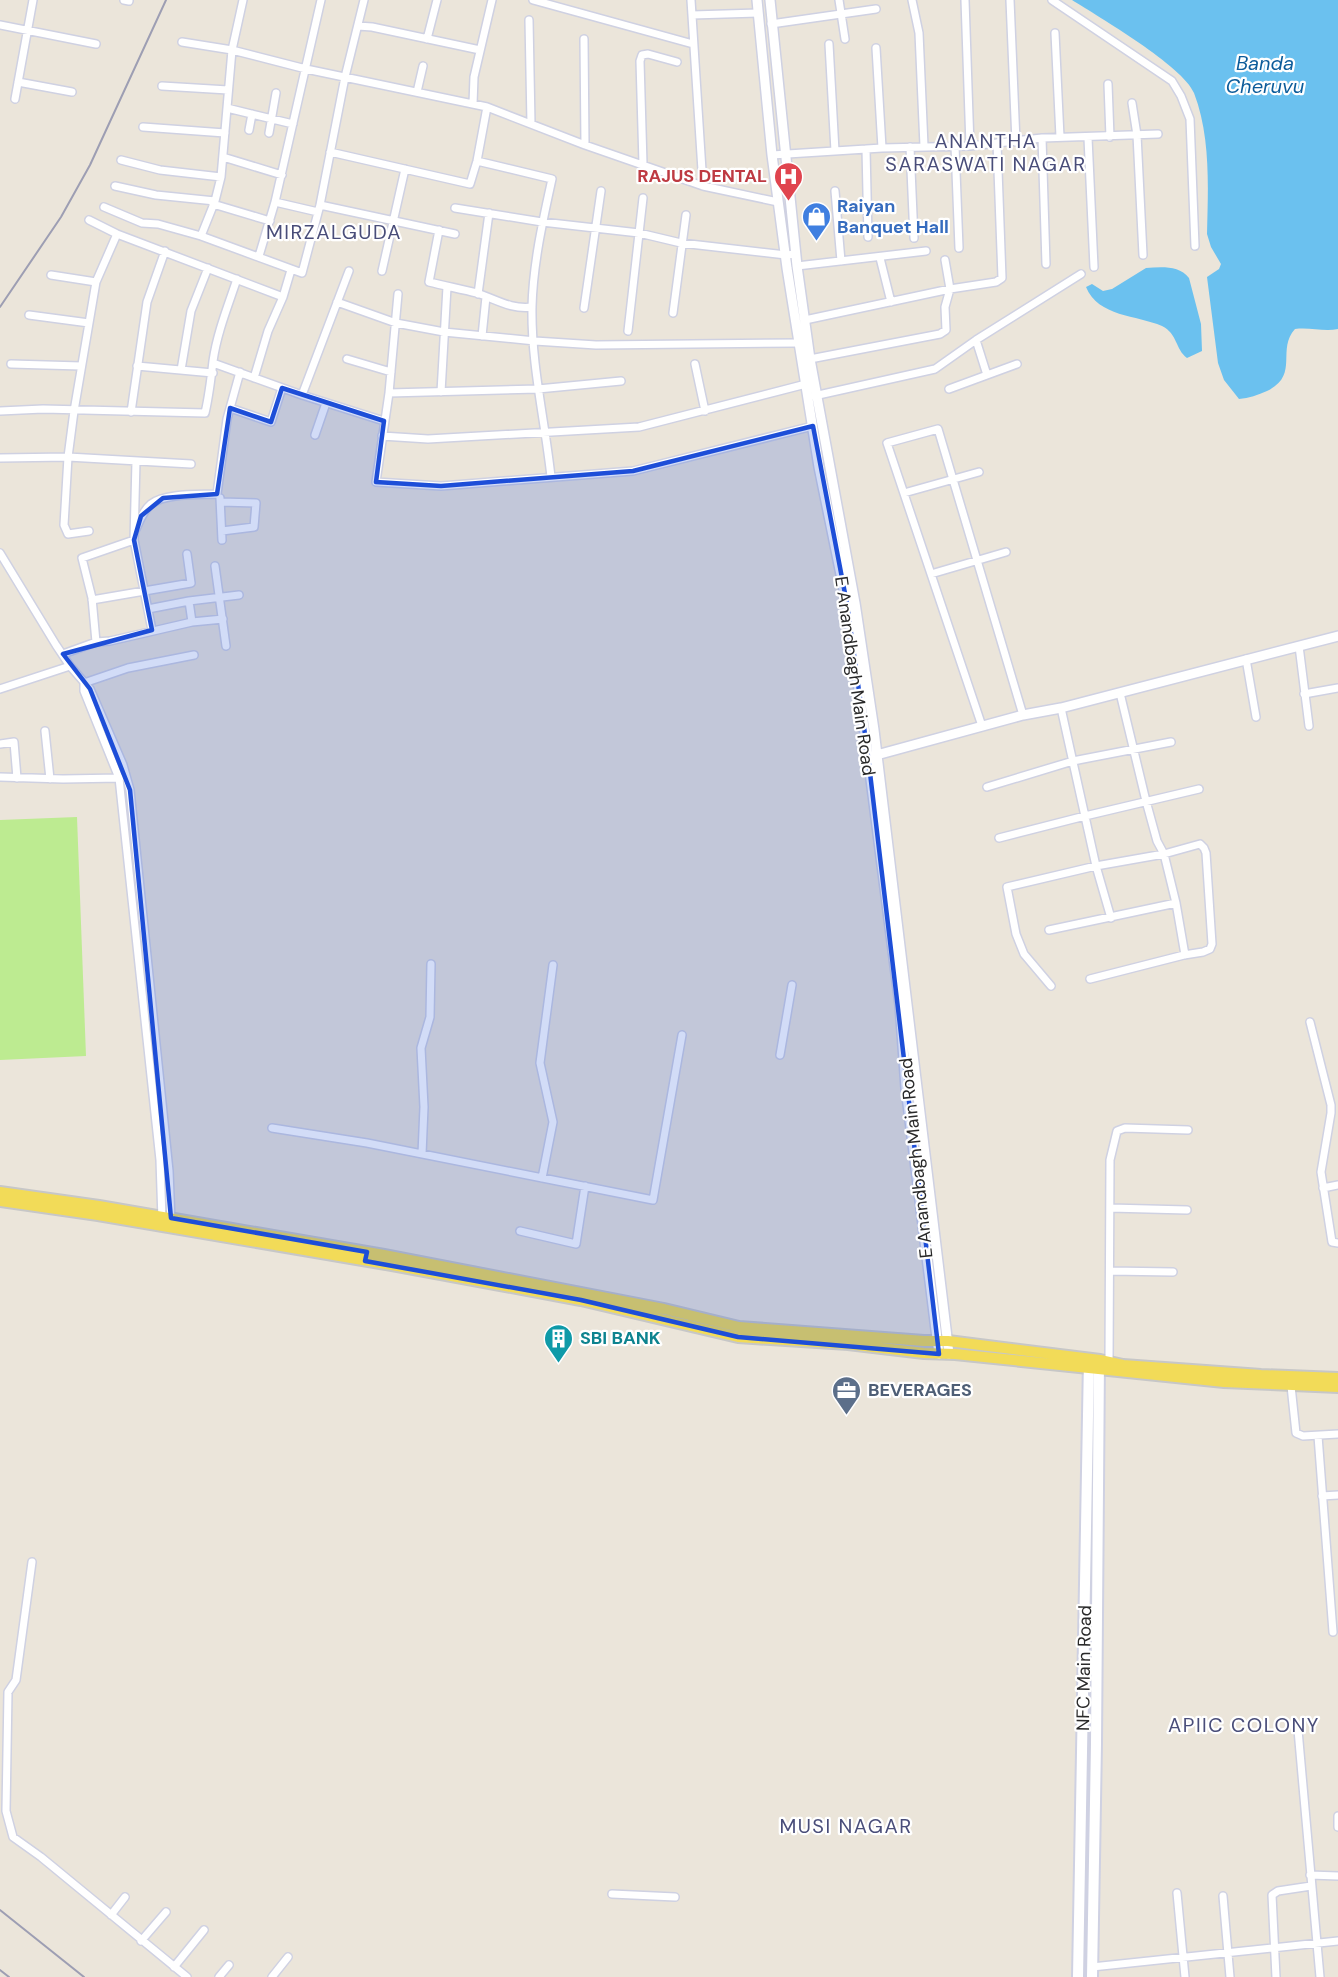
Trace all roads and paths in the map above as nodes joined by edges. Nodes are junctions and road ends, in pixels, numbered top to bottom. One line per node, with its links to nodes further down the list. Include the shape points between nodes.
1 (33, 0): 24 (street)
2 (243, 0): 34 (street)
3 (321, 0): 38 (street)
4 (364, 0): 23 (street)
5 (438, 0): 26 (street)
6 (492, 0): 35 (street)
7 (532, 0): 30 (street)
8 (691, 0): 19 (street)
9 (757, 0): 17 (street, E Anandbagh Main Road)
10 (770, 0): 21 (street, E Anandbagh Main Road)
11 (838, 0): 18 (street)
12 (912, 0): 69 (street, via 919,33)
13 (965, 0): 70 (street)
14 (1010, 0): 66 (street)
15 (1052, 0): 112 (street, via 1172,81 1181,96 1190,119)
16 (876, 9): 18 (street)
17 (758, 13): 19 (street); 78 (street, E Anandbagh Main Road)
18 (841, 14): 21 (street); 28 (street)
19 (692, 15): 30 (street)
20 (529, 20): 55 (street)
21 (771, 24): 77 (street, E Anandbagh Main Road)
22 (0, 25): 24 (street)
23 (358, 26): 26 (street); 39 (street)
24 (28, 31): 32 (street); 40 (street)
25 (1055, 33): 62 (street)
26 (428, 39): 35 (street)
27 (584, 39): 68 (street)
28 (844, 39)
29 (182, 42): 34 (street)
30 (693, 44): 87 (street)
31 (829, 44): 75 (street)
32 (96, 45)
33 (876, 48): 73 (street)
34 (232, 50): 38 (street); 43 (street)
35 (480, 50): 49 (street)
36 (677, 62): 82 (street, via 642,55)
37 (423, 66): 45 (street)
38 (306, 69): 39 (street); 54 (street)
39 (345, 77): 45 (street); 76 (street)
40 (18, 82): 44 (street); 47 (street)
41 (1108, 84): 63 (street)
42 (162, 86): 43 (street)
43 (228, 90): 51 (street)
44 (72, 92)
45 (417, 92): 49 (street)
46 (276, 93): 53 (street)
47 (15, 99)
48 (1132, 103): 61 (street)
49 (473, 104): 50 (street)
50 (487, 107): 55 (street); 81 (street)
51 (227, 108): 52 (street); 58 (street)
52 (252, 114): 53 (street); 57 (street)
53 (272, 118): 54 (street); 59 (street)
54 (293, 124): 84 (street)
55 (531, 124): 68 (street)
56 (143, 127): 58 (street)
57 (249, 130)
58 (225, 133): 79 (street)
59 (269, 133)
60 (1158, 134): 61 (street)
61 (1137, 135): 63 (street); 117 (street)
62 (1060, 137): 64 (street); 65 (street)
63 (1110, 137): 65 (street)
64 (1042, 138): 66 (street); 122 (street)
65 (1088, 138): 124 (street)
66 (1016, 142): 67 (street)
67 (997, 143): 70 (street); 134 (street, via 1002,278)
68 (585, 145): 82 (street)
69 (924, 146): 71 (street); 72 (street)
70 (970, 146): 72 (street)
71 (910, 147): 73 (street); 110 (street)
72 (956, 147): 113 (street)
73 (882, 148): 74 (street)
74 (866, 149): 75 (street); 109 (street)
75 (835, 151): 77 (street)
76 (330, 152): 83 (street); 95 (street)
77 (785, 154): 78 (street); 116 (street, E Anandbagh Main Road)
78 (772, 155): 92 (street, E Anandbagh Main Road)
79 (223, 157): 84 (street); 85 (street)
80 (122, 160): 85 (street, via 160,170)
81 (477, 161): 83 (street, via 470,184); 102 (street, via 552,179)
82 (643, 164): 87 (street)
83 (405, 169): 101 (street)
84 (282, 175): 91 (street)
85 (221, 177): 93 (street)
86 (115, 186): 93 (street)
87 (703, 186): 92 (street)
88 (601, 191): 103 (street)
89 (835, 191): 121 (street)
90 (643, 198): 107 (street)
91 (275, 202): 95 (street); 100 (street)
92 (778, 202): 116 (street, E Anandbagh Main Road)
93 (214, 203): 100 (street); 108 (street)
94 (104, 207): 108 (street, via 142,223)
95 (319, 208): 101 (street); 126 (street, via 302,273)
96 (455, 208): 97 (street)
97 (489, 213): 102 (street); 136 (street)
98 (686, 215): 111 (street)
99 (89, 220): 105 (street)
100 (270, 221): 118 (street)
101 (394, 221): 104 (street); 128 (street)
102 (542, 222): 103 (street); 141 (street)
103 (595, 227): 107 (street); 142 (street)
104 (439, 230): 106 (street); 133 (street, via 429,282)
105 (117, 234): 114 (street); 132 (street)
106 (455, 234)
107 (639, 234): 111 (street); 148 (street)
108 (201, 236): 118 (street)
109 (868, 237)
110 (914, 238)
111 (681, 243): 116 (street); 143 (street)
112 (1195, 246)
113 (959, 248)
114 (165, 251): 125 (street); 161 (street, via 147,302)
115 (926, 251): 119 (street)
116 (791, 255): 123 (street, E Anandbagh Main Road); 153 (street, E Anandbagh Main Road)
117 (1143, 255)
118 (259, 256): 126 (street)
119 (880, 258): 121 (street); 140 (street)
120 (945, 260): 134 (street)
121 (841, 261): 123 (street)
122 (1046, 264)
123 (797, 266): 145 (street, E Anandbagh Main Road)
124 (1094, 267)
125 (208, 268): 131 (street); 162 (street, via 191,311)
126 (291, 270): 137 (street)
127 (349, 271): 139 (street)
128 (382, 272)
129 (1081, 274): 151 (street)
130 (51, 275): 132 (street)
131 (237, 279): 137 (street); 156 (street)
132 (96, 282): 146 (street)
133 (447, 287): 136 (street); 149 (street)
134 (950, 289): 140 (street); 155 (street, via 945,307 946,330 940,334)
135 (398, 294): 147 (street)
136 (478, 294): 138 (street)
137 (283, 297): 167 (street)
138 (486, 297): 141 (street, via 523,309); 150 (street)
139 (337, 302): 147 (street); 175 (street)
140 (891, 302): 145 (street)
141 (532, 307): 152 (street)
142 (584, 308)
143 (673, 313)
144 (29, 315): 146 (street)
145 (805, 320): 155 (street, E Anandbagh Main Road)
146 (89, 323): 160 (street)
147 (396, 323): 149 (street); 164 (street)
148 (628, 331)
149 (444, 332): 150 (street); 173 (street)
150 (482, 336): 152 (street)
151 (976, 340): 166 (street); 176 (street, via 935,369)
152 (535, 341): 153 (street, via 596,345); 171 (street)
153 (799, 343): 169 (street, E Anandbagh Main Road)
154 (347, 359): 164 (street)
155 (810, 359): 176 (street, E Anandbagh Main Road)
156 (213, 363): 163 (street); 165 (street)
157 (11, 364): 160 (street)
158 (695, 364): 181 (street)
159 (1017, 364): 166 (street)
160 (81, 366): 180 (street)
161 (137, 366): 162 (street); 182 (street)
162 (181, 370): 165 (street)
163 (240, 372): 167 (street); 178 (street)
164 (391, 372): 174 (street)
165 (213, 373): 182 (street, via 205,413)
166 (987, 375): 172 (street)
167 (254, 378): 170 (street)
168 (621, 381): 171 (street)
169 (806, 384): 176 (street, E Anandbagh Main Road); 181 (street)
170 (282, 387): 175 (street); 178 (street, via 271,422)
171 (538, 389): 173 (street); 185 (street)
172 (949, 389)
173 (441, 392): 174 (street)
174 (389, 393): 183 (street)
175 (302, 395): 177 (street)
176 (812, 396): 184 (street, E Anandbagh Main Road); 240 (street, E Anandbagh Main Road, via 855,603)
177 (326, 403): 183 (street); 186 (street)
178 (230, 408): 196 (street)
179 (0, 411): 180 (street)
180 (74, 411): 182 (street); 188 (street)
181 (705, 411): 185 (street, via 639,427)
182 (130, 412)
183 (384, 421): 187 (street)
184 (813, 426): 193 (street, via 633,471); 240 (street, E Anandbagh Main Road)
185 (546, 434): 187 (street, via 428,439); 193 (street)
186 (315, 435)
187 (382, 436): 193 (street, via 376,482 441,486)
188 (68, 457): 189 (street); 190 (street); 199 (street, via 64,525 68,534)
189 (0, 458)
190 (136, 461): 191 (street); 198 (street)
191 (191, 464)
192 (979, 472): 194 (street)
193 (551, 477)
194 (954, 479): 195 (street); 195 (street, via 939,429 887,443); 206 (street)
195 (904, 493): 208 (street)
196 (217, 494): 197 (street); 198 (street, via 158,500 146,509)
197 (221, 502): 200 (street); 200 (street, via 256,503 254,527)
198 (136, 529): 201 (street)
199 (89, 531)
200 (222, 531): 202 (street)
201 (134, 540): 209 (street); 212 (street, via 82,558)
202 (222, 540)
203 (1006, 552): 206 (street)
204 (0, 553): 222 (street)
205 (187, 554): 209 (street, via 191,583)
206 (977, 561): 208 (street); 232 (street)
207 (215, 566): 211 (street)
208 (931, 574): 234 (street)
209 (145, 591): 212 (street); 214 (street)
210 (239, 595): 211 (street)
211 (220, 596): 213 (street); 215 (street)
212 (92, 600): 219 (street)
213 (189, 602): 214 (street); 216 (street)
214 (148, 609): 217 (street)
215 (222, 618): 216 (street); 220 (street)
216 (192, 621): 217 (street)
217 (152, 630): 219 (street)
218 (1338, 636): 221 (street)
219 (96, 642): 222 (street)
220 (226, 646)
221 (1299, 646): 224 (street); 230 (street)
222 (63, 654): 225 (street)
223 (194, 655): 226 (street)
224 (1246, 659): 229 (street); 233 (street)
225 (70, 666): 226 (street); 228 (street)
226 (84, 683): 244 (street); 245 (street, via 90,688)
227 (1338, 688): 230 (street)
228 (0, 689)
229 (1120, 693): 231 (street); 239 (street)
230 (1304, 694): 235 (street)
231 (1061, 708): 232 (street); 241 (street)
232 (1023, 716): 234 (street)
233 (1256, 717)
234 (982, 726): 240 (street)
235 (1309, 726)
236 (45, 731): 246 (street)
237 (1171, 742): 239 (street)
238 (0, 744): 243 (street, via 14,742)
239 (1135, 748): 241 (street); 249 (street)
240 (873, 756): 287 (street, E Anandbagh Main Road, via 906,1088)
241 (1073, 761): 247 (street); 250 (street)
242 (0, 777): 243 (street)
243 (17, 778): 246 (street)
244 (119, 778): 245 (street); 246 (street); 261 (street)
245 (127, 778): 260 (street)
246 (50, 779)
247 (987, 787)
248 (1199, 789): 249 (street)
249 (1146, 801): 250 (street); 252 (street)
250 (1085, 816): 251 (street); 253 (street)
251 (999, 838)
252 (1164, 854): 253 (street); 254 (street); 257 (street, via 1200,844 1206,853 1212,944 1203,952)
253 (1096, 866): 255 (street); 264 (street, via 1007,887 1024,954)
254 (1176, 903): 255 (street); 257 (street)
255 (1111, 918): 256 (street)
256 (1049, 930)
257 (1185, 955): 262 (street)
258 (431, 964): 270 (street, via 430,1017 422,1048)
259 (552, 965): 271 (street, via 540,1063 553,1122)
260 (149, 977): 261 (street); 279 (street, via 169,1171)
261 (141, 978): 279 (street)
262 (1090, 979)
263 (792, 985): 267 (street)
264 (1051, 986)
265 (1310, 1022): 274 (street, via 1332,1113 1321,1167)
266 (682, 1035): 273 (street, via 653,1200)
267 (780, 1055)
268 (272, 1128): 270 (street)
269 (1188, 1130): 277 (street, via 1117,1131 1110,1160)
270 (422, 1154): 271 (street)
271 (542, 1178): 273 (street)
272 (1338, 1185): 274 (street)
273 (585, 1186): 282 (street, via 576,1244)
274 (1323, 1188): 281 (street)
275 (0, 1192): 279 (main road)
276 (0, 1201): 279 (main road)
277 (1110, 1208): 278 (street); 285 (street)
278 (1187, 1209)
279 (167, 1222): 284 (main road)
280 (1338, 1222): 281 (street)
281 (1329, 1224): 283 (street, via 1332,1242)
282 (520, 1231)
283 (1338, 1243)
284 (366, 1256): 287 (main road, via 653,1306 739,1327); 288 (main road, via 738,1337)
285 (1110, 1271): 286 (street); 289 (street)
286 (1173, 1272)
287 (943, 1341): 288 (street, E Anandbagh Main Road); 289 (main road)
288 (944, 1354): 289 (main road)
289 (1097, 1363): 290 (main road); 291 (main road, via 1224,1382); 323 (main road, NFC Main Road); 327 (main road, NFC Main Road)
290 (1338, 1378)
291 (1291, 1386): 292 (main road); 294 (street, via 1296,1433)
292 (1338, 1387)
293 (1338, 1434): 294 (street)
294 (1318, 1436): 296 (street)
295 (1338, 1495): 296 (street)
296 (1322, 1496): 298 (street)
297 (32, 1562): 312 (street, via 16,1680 8,1692 6,1811 13,1837)
298 (1335, 1605): 299 (street)
299 (1333, 1632)
300 (1298, 1730): 303 (street)
301 (1338, 1816): 302 (street)
302 (1338, 1827)
303 (1310, 1875): 304 (street); 305 (street)
304 (1338, 1876)
305 (1311, 1886): 316 (street); 317 (street, via 1273,1893)
306 (1177, 1893): 319 (street)
307 (612, 1894): 310 (street)
308 (1223, 1896): 318 (street)
309 (125, 1897): 312 (street)
310 (675, 1897)
311 (166, 1912): 314 (street)
312 (111, 1915): 314 (street)
313 (204, 1930): 322 (street)
314 (141, 1941): 322 (street)
315 (1338, 1941): 316 (street)
316 (1316, 1942): 317 (street); 331 (street)
317 (1274, 1947): 318 (street); 330 (street)
318 (1228, 1951): 319 (street); 329 (street)
319 (1184, 1956): 323 (street); 328 (street)
320 (288, 1957): 326 (street)
321 (229, 1965): 325 (street)
322 (174, 1967): 324 (street)
323 (1092, 1972)
324 (187, 1977)
325 (219, 1977)
326 (272, 1977)
327 (1078, 1977)
328 (1185, 1977)
329 (1230, 1977)
330 (1276, 1977)
331 (1320, 1977)

